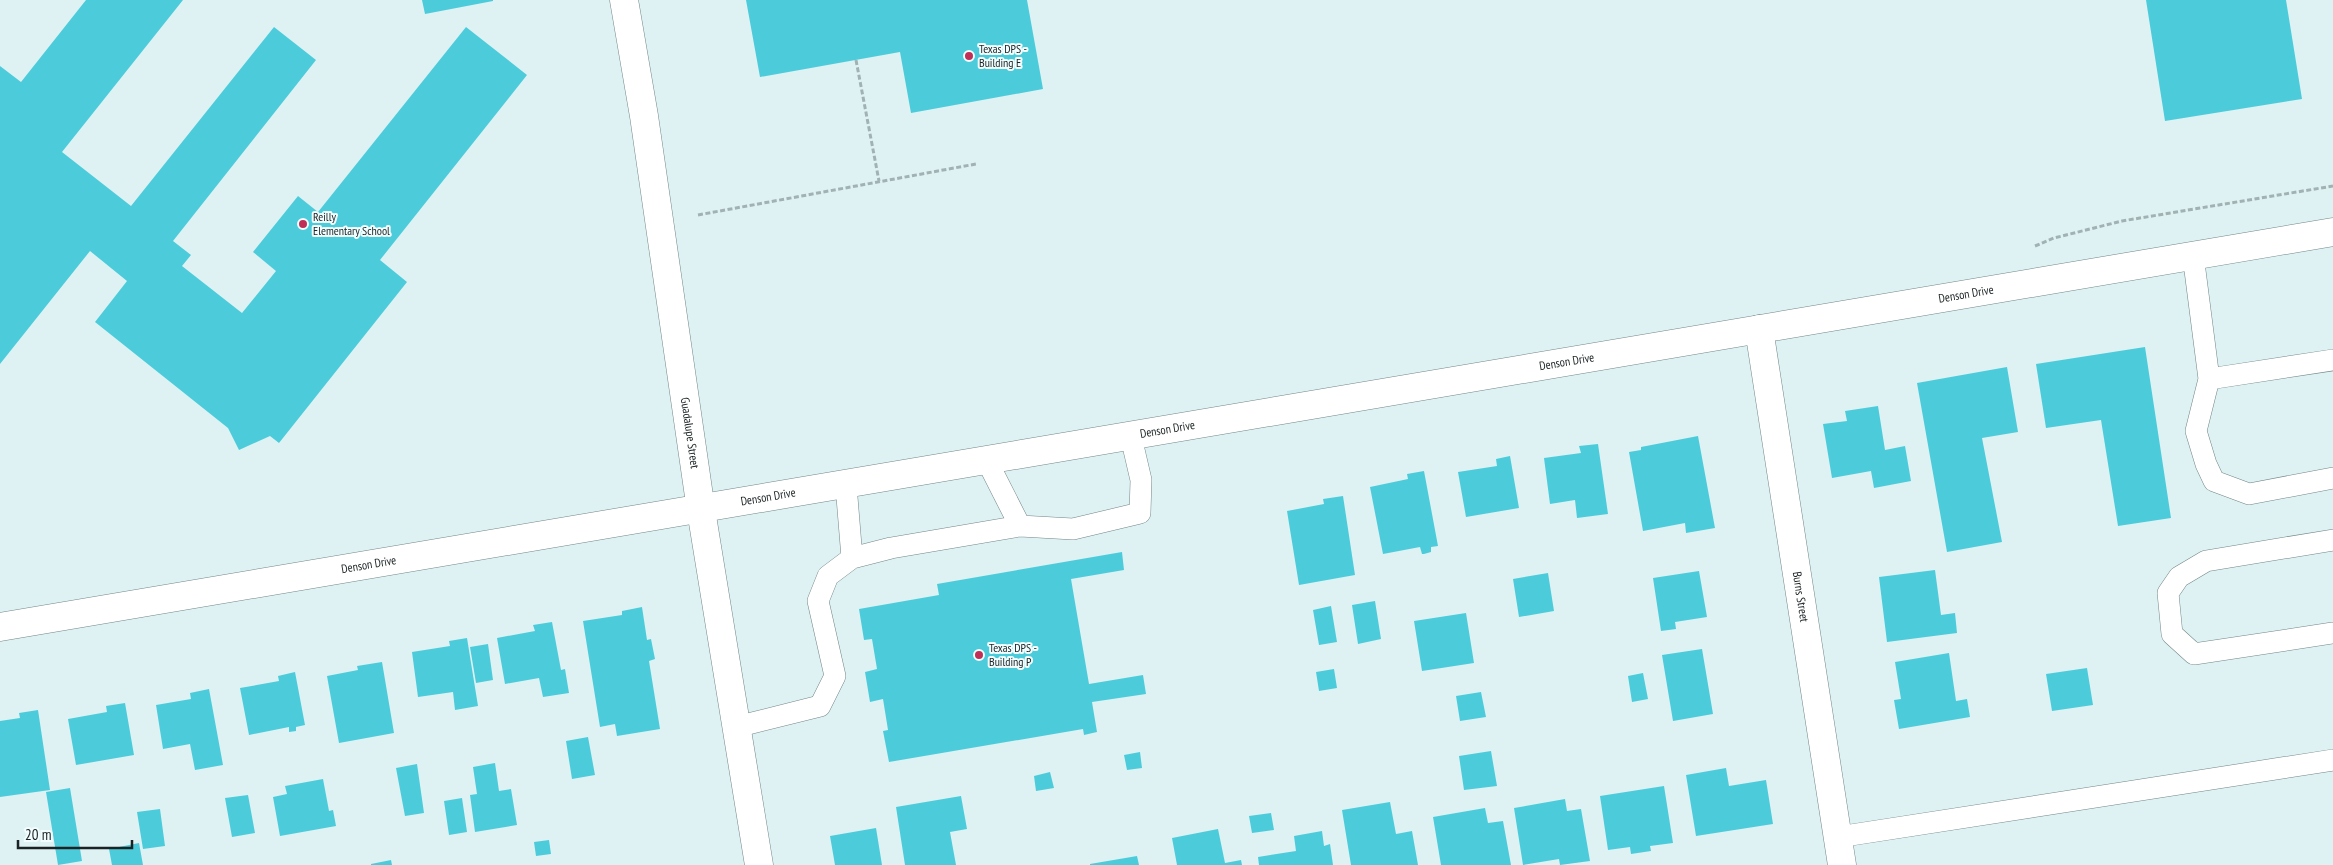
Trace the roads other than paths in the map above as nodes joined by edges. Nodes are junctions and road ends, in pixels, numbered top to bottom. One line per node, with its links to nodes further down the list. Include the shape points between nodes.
1 (624, 0): 11 (street, Guadalupe Street, via 644,116)
2 (2333, 232): 3 (street, Denson Drive)
3 (2193, 255): 4 (street, Denson Drive); 6 (lane)
4 (1759, 329): 7 (street, Denson Drive); 19 (street, Burns Street)
5 (2333, 360): 6 (lane)
6 (2209, 379): 9 (lane, via 2196,431 2214,481 2249,494)
7 (1130, 436): 8 (street, Denson Drive); 12 (lane, via 1141,480 1140,512 1073,529)
8 (987, 461): 10 (street, Denson Drive); 12 (lane)
9 (2333, 478)
10 (846, 485): 11 (street, Denson Drive); 14 (lane)
11 (700, 510): 15 (street, Denson Drive); 17 (street, Guadalupe Street)
12 (1020, 526): 14 (lane, via 891,548)
13 (2333, 540): 16 (lane, via 2206,561 2179,577 2168,593 2172,634 2194,654)
14 (852, 558): 17 (lane, via 828,576 818,600 835,676 820,706)
15 (0, 627)
16 (2333, 633)
17 (736, 727): 20 (street, Guadalupe Street)
18 (2333, 760): 19 (lane)
19 (1838, 836): 21 (street, Burns Street)
20 (759, 865)
21 (1842, 865)

